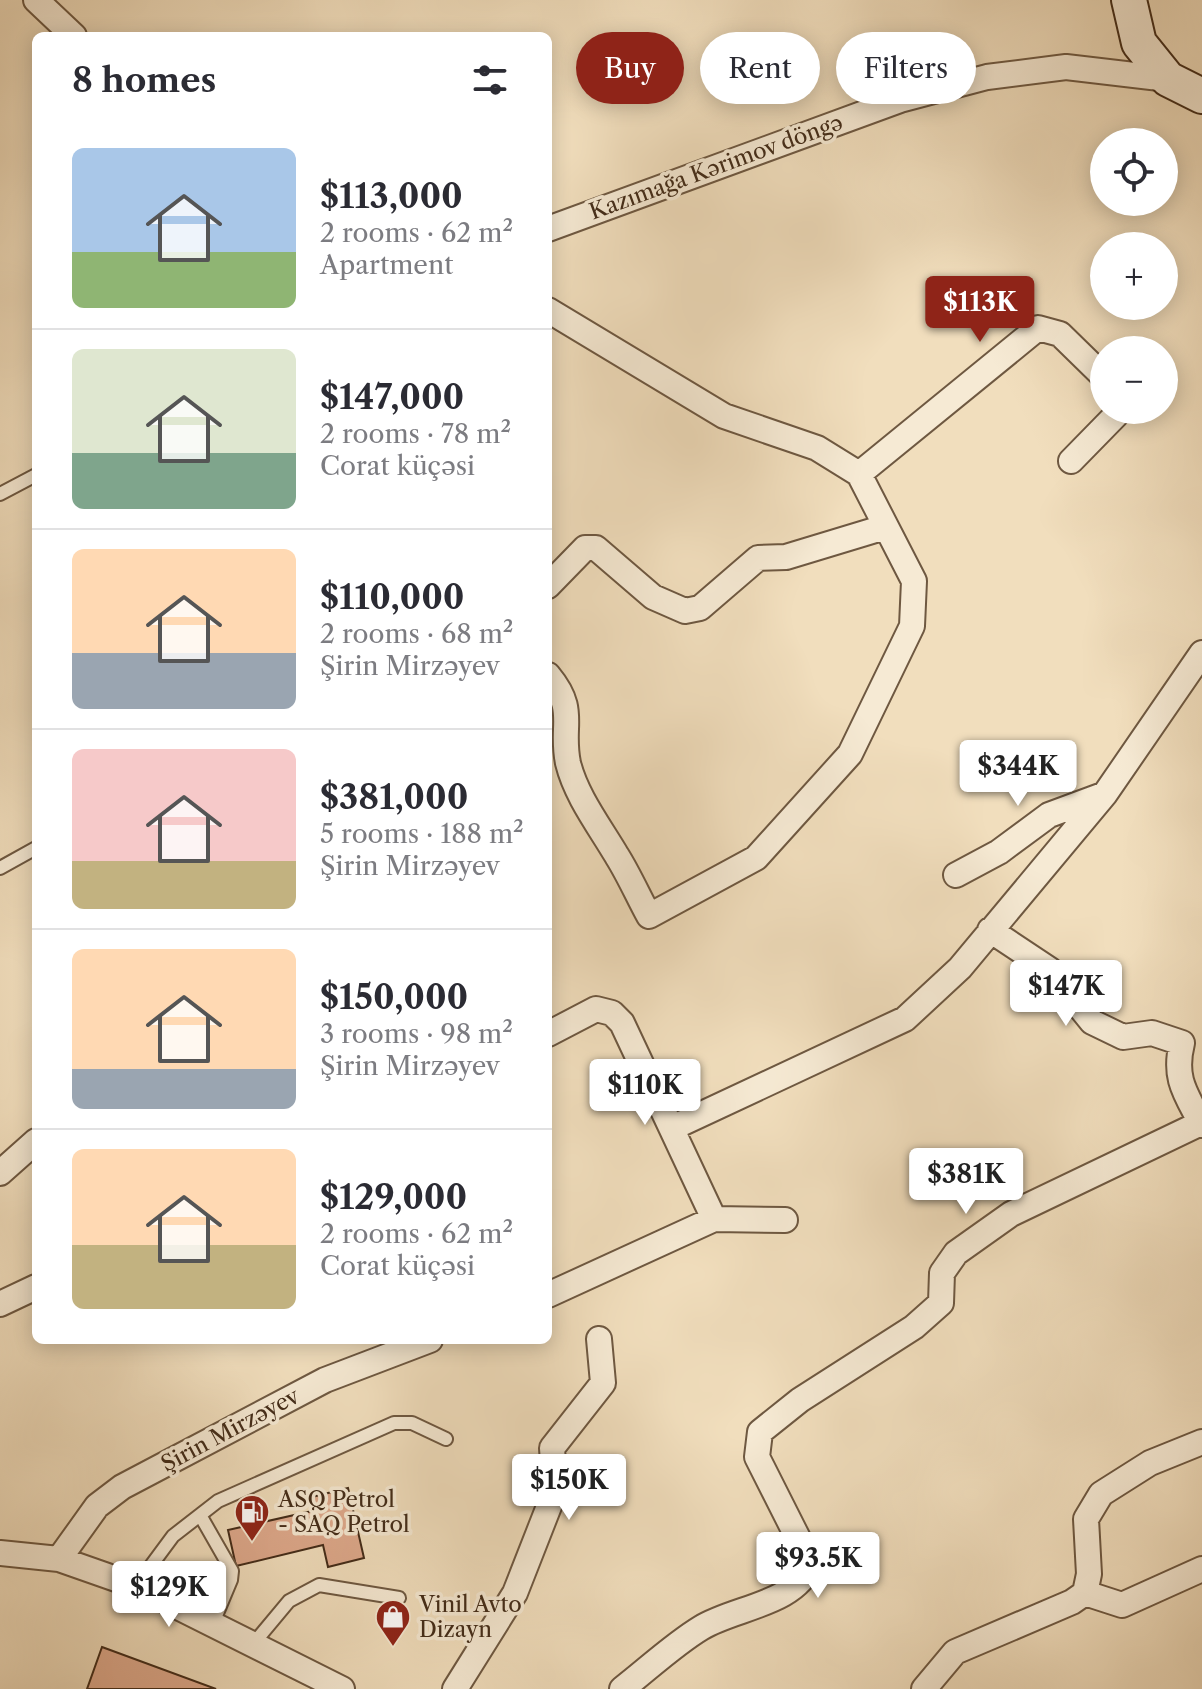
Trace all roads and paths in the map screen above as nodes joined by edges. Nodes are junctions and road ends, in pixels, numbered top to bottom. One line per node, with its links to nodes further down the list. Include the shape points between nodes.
1 (36, 0): 3 (street)
2 (1129, 0): 4 (street, via 1139,43)
3 (70, 32)
4 (1168, 79): 5 (street); 6 (street, Kazımağa Kərimov döngə, via 1066,67 987,77 900,100)
5 (1202, 96)
6 (552, 228)
7 (552, 312): 11 (street, via 724,416 817,448)
8 (1090, 363): 11 (street, via 1060,334 1038,328)
9 (1107, 424): 10 (street)
10 (1071, 461)
11 (859, 474): 14 (street)
12 (32, 477): 13 (lane)
13 (0, 494)
14 (885, 527): 15 (street, via 786,557 758,558 700,608 685,611 653,597 596,548 585,548); 17 (street, via 914,581 912,626 850,754 756,858 649,916 583,799 568,762 567,709)
15 (552, 582)
16 (1202, 653): 18 (street)
17 (552, 680)
18 (1105, 794): 21 (street, via 1049,815); 22 (street)
19 (32, 850): 20 (lane)
20 (0, 868)
21 (956, 875)
22 (990, 930): 24 (street, via 1050,970 1092,1022 1123,1037 1152,1033); 26 (street, via 960,968 905,1019)
23 (552, 1032): 26 (street, via 596,1009 612,1013 622,1023)
24 (1192, 1038): 25 (street, via 1177,1065)
25 (1201, 1124): 49 (street, via 1011,1214 956,1253 942,1273 941,1303 914,1327 760,1432 757,1457 811,1564 805,1580 700,1628)
26 (672, 1128): 29 (street)
27 (32, 1145): 28 (street)
28 (0, 1173)
29 (714, 1219): 30 (street); 32 (street)
30 (785, 1220)
31 (32, 1289): 33 (street)
32 (552, 1293)
33 (0, 1304)
34 (599, 1339): 48 (street, via 603,1383 552,1448 555,1491 515,1593)
35 (420, 1344): 40 (street, Şirin Mirzəyev, via 325,1380 122,1487 97,1506)
36 (446, 1439): 38 (lane, via 412,1423 394,1423 218,1501)
37 (1202, 1442): 43 (street, via 1150,1463 1101,1494 1086,1519)
38 (200, 1515): 42 (lane, via 173,1536); 45 (lane, via 232,1571)
39 (0, 1553): 40 (street)
40 (59, 1559): 42 (street)
41 (1202, 1569): 43 (street, via 1122,1605)
42 (136, 1586): 45 (street)
43 (1085, 1593): 50 (street, via 955,1652)
44 (399, 1598): 46 (lane, via 319,1585 289,1601)
45 (213, 1623): 46 (street)
46 (254, 1643): 47 (street)
47 (342, 1689)
48 (455, 1689)
49 (622, 1689)
50 (924, 1689)

